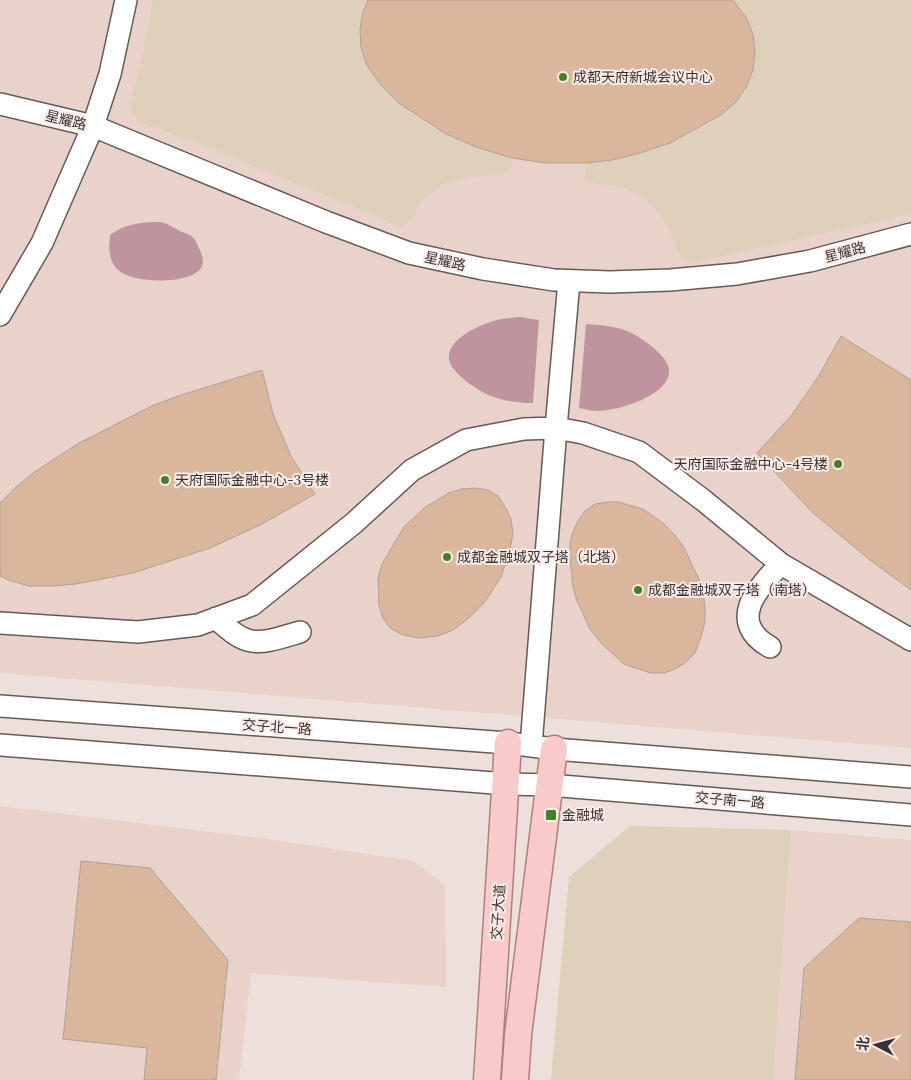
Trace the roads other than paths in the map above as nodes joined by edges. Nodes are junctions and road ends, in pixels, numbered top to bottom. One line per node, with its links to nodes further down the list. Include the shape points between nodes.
1 (126, 0): 3 (street, via 110,74)
2 (0, 104): 3 (street, 星耀路)
3 (93, 126): 5 (street, 星耀路, via 409,253 483,270); 6 (street, via 42,243)
4 (911, 234): 5 (street, 星耀路, via 810,261 737,274 662,280)
5 (569, 281): 7 (street)
6 (0, 315)
7 (556, 428): 8 (street, via 583,433 639,452); 9 (street, via 524,429 466,440 412,470 354,523 252,605); 16 (street)
8 (781, 564): 12 (street); 13 (street, via 762,583 749,604 748,624 760,641)
9 (216, 618): 10 (street, via 198,625 138,632); 11 (street, via 242,639 263,642)
10 (0, 623)
11 (300, 632)
12 (911, 640)
13 (770, 648)
14 (0, 706): 16 (street, 交子北一路)
15 (0, 745): 18 (street)
16 (531, 746): 17 (street); 18 (main road, 交子大道); 19 (main road)
17 (911, 777)
18 (506, 784): 19 (street); 21 (main road, 交子大道)
19 (549, 786): 20 (street, 交子南一路); 22 (main road)
20 (911, 815)
21 (487, 1080)
22 (515, 1080)

